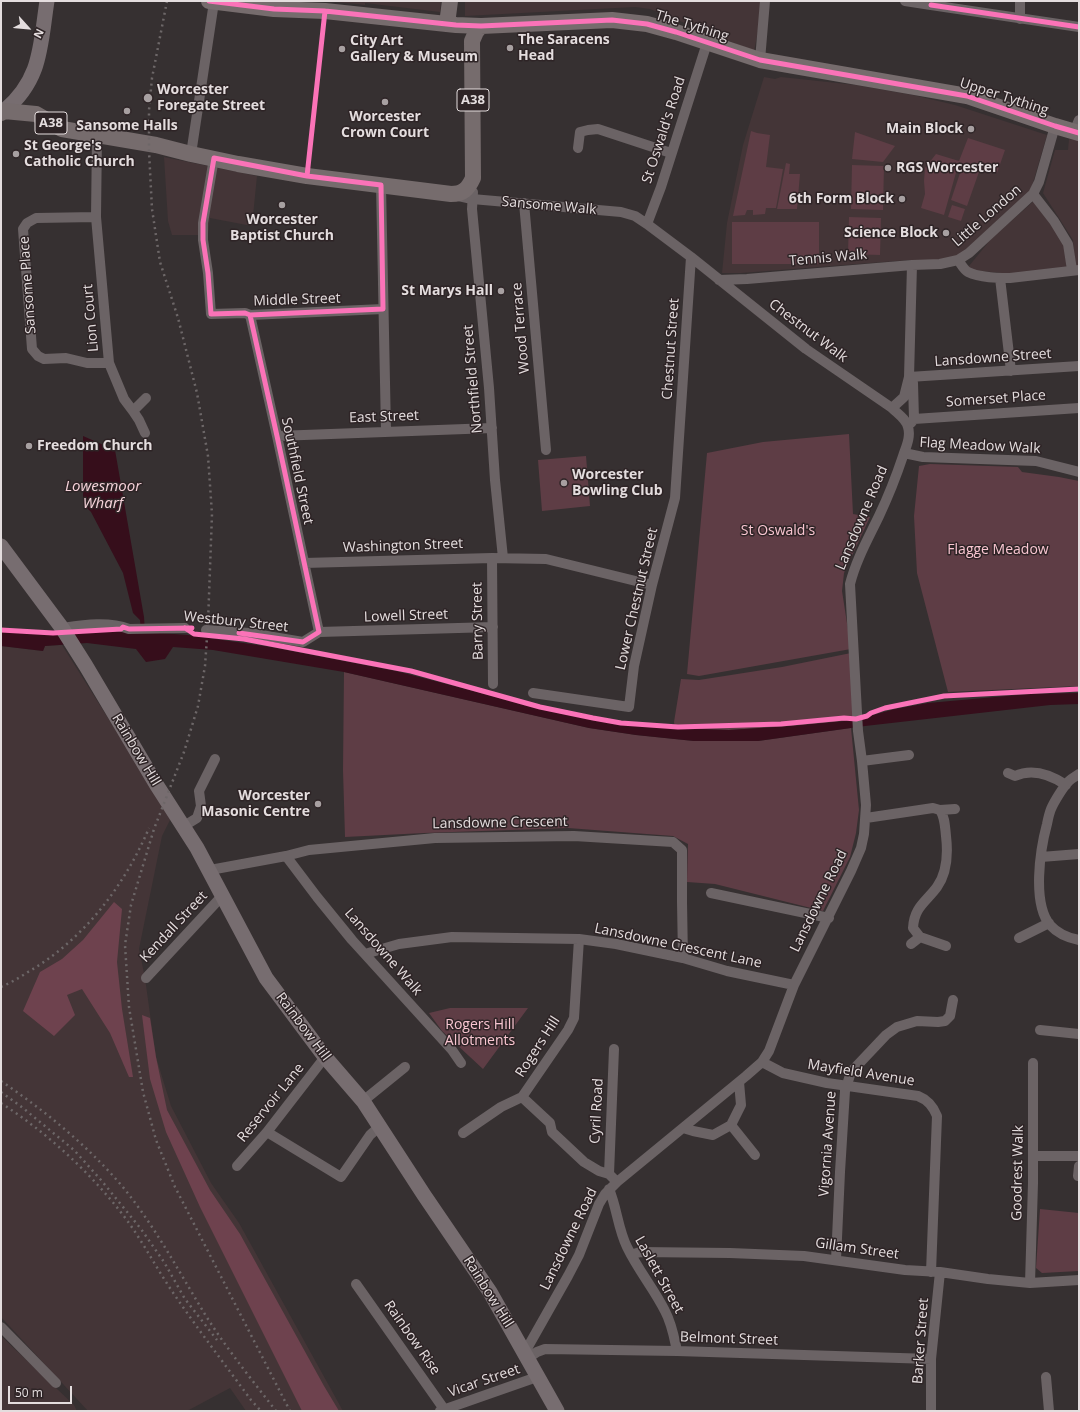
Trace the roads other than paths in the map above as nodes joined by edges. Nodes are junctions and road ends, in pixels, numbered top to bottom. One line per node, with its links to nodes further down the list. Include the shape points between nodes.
1 (46, 1): 15 (main road, via 39,53 32,77 20,96)
2 (211, 1): 9 (main road, The Tything); 21 (street)
3 (450, 1): 9 (main road)
4 (765, 1): 13 (street)
5 (905, 1): 7 (street)
6 (1020, 1): 8 (street)
7 (931, 3): 8 (street)
8 (1020, 19): 11 (street)
9 (447, 24): 10 (main road, The Tything)
10 (481, 26): 12 (main road, The Tything, via 612,20 647,24); 23 (main road, A38, via 472,41)
11 (1079, 27)
12 (706, 43): 13 (main road, The Tything); 20 (street, St Oswald's Road)
13 (760, 60): 14 (main road, The Tything)
14 (856, 77): 16 (main road, Upper Tything, via 967,96)
15 (3, 112): 18 (main road, A38, via 36,114 62,129)
16 (1054, 126): 17 (main road, Upper Tything); 26 (street, Little London, via 1040,179)
17 (1077, 128)
18 (98, 135): 21 (main road, Sansome Walk / A38); 29 (street)
19 (578, 148): 20 (street, via 580,132 598,129)
20 (671, 153): 30 (street, St Oswald's Road)
21 (191, 154): 22 (main road, Sansome Walk / A38)
22 (214, 158): 24 (main road, Sansome Walk / A38, via 307,176); 40 (street, Middle Street, via 203,223 211,314)
23 (473, 178): 25 (main road, via 465,191); 27 (street, Northfield Street)
24 (381, 185): 25 (main road, Sansome Walk / A38); 39 (street)
25 (450, 194): 27 (street, Sansome Walk)
26 (1033, 194): 32 (street, Little London, via 969,253); 34 (street, via 1068,244)
27 (472, 199): 28 (street, Sansome Walk); 50 (street, Northfield Street)
28 (524, 203): 30 (street, Sansome Walk, via 621,212 635,216); 54 (street, Wood Terrace)
29 (96, 217): 41 (street, Lion Court); 41 (street, Sansome Place, via 36,218 23,229 32,349 44,359 66,358 87,363)
30 (647, 224): 31 (street)
31 (691, 257): 37 (street, Chestnut Walk); 57 (street, Chestnut Street)
32 (958, 260): 33 (street, Little London, via 940,264); 35 (street, via 967,271)
33 (912, 265): 36 (street, Tennis Walk); 44 (street, Lansdowne Road)
34 (1075, 270): 35 (street)
35 (1000, 278): 43 (street)
36 (747, 279): 37 (street, Tennis Walk); 38 (street)
37 (719, 280): 38 (street, Chestnut Walk)
38 (737, 294): 46 (street, Chestnut Walk, via 806,349)
39 (383, 309): 40 (street, Middle Street); 51 (street)
40 (250, 315): 53 (street, Southfield Street)
41 (109, 363): 48 (street, Lion Court, via 124,399)
42 (1079, 366): 43 (street, Lansdowne Street)
43 (1011, 371): 44 (street, Lansdowne Street)
44 (909, 377): 46 (street, Lansdowne Road, via 904,397); 49 (street, Lansdowne Road, via 913,383)
45 (146, 398): 48 (street)
46 (892, 408): 49 (street, Chestnut Walk)
47 (1079, 408): 49 (street, Somerset Place)
48 (133, 410): 52 (street, Lion Court)
49 (911, 423): 55 (street, Lansdowne Road)
50 (492, 428): 51 (street, East Street); 60 (street, Northfield Street)
51 (386, 431): 53 (street, East Street)
52 (146, 433)
53 (277, 436): 61 (street, Southfield Street)
54 (546, 450)
55 (904, 453): 56 (street, Flag Meadow Walk, via 923,457 1036,461); 72 (street, Lansdowne Road, via 883,508 853,571 850,584 857,718)
56 (1079, 472)
57 (675, 498): 62 (street, Lower Chestnut Street)
58 (1, 546): 65 (main road, Rainbow Hill)
59 (492, 558): 60 (street, Washington Street); 61 (street, Washington Street); 63 (street, Barry Street)
60 (503, 558): 62 (street, Washington Street, via 546,559)
61 (304, 563): 67 (street, Southfield Street)
62 (652, 585): 69 (street, Lower Chestnut Street, via 634,666 629,707)
63 (493, 627): 67 (street, Lowell Street); 68 (street, Barry Street)
64 (185, 628): 65 (street, Westbury Street, via 129,629 92,624)
65 (63, 630): 79 (main road, Rainbow Hill)
66 (206, 630): 67 (street, Westbury Street, via 303,642)
67 (319, 632)
68 (493, 684)
69 (533, 693)
70 (909, 755): 72 (street)
71 (215, 759): 79 (street, via 199,792 201,806 197,818)
72 (862, 761): 78 (street, Lansdowne Road)
73 (1008, 773): 75 (street, via 1015,776 1036,772 1053,777)
74 (1079, 774): 75 (street)
75 (1066, 785): 82 (street, via 1050,810)
76 (955, 809): 77 (street)
77 (940, 810): 78 (street, via 933,808); 88 (street, via 946,841 945,868 938,887 914,918 913,928)
78 (866, 818): 86 (street, Lansdowne Road, via 861,848)
79 (184, 826): 83 (main road, Rainbow Hill)
80 (1079, 854): 82 (street)
81 (286, 856): 83 (street, Lansdowne Crescent); 94 (street, Lansdowne Walk); 95 (street, Lansdowne Crescent, via 309,850 435,838 574,836 673,842 682,850)
82 (1040, 857): 87 (street, via 1040,891 1043,911)
83 (210, 870): 85 (main road, Rainbow Hill)
84 (711, 893): 86 (street)
85 (223, 895): 96 (street, Kendall Street); 102 (main road, Rainbow Hill, via 266,978)
86 (829, 918): 97 (street, Lansdowne Road)
87 (1049, 923): 89 (street); 91 (street, via 1067,938)
88 (920, 937): 92 (street); 93 (street)
89 (1019, 938)
90 (579, 939): 94 (street, Lansdowne Crescent Lane, via 452,937 399,944); 95 (street, Lansdowne Crescent Lane); 109 (street, Rogers Hill, via 574,1018)
91 (1079, 940)
92 (911, 944)
93 (946, 946)
94 (365, 954): 104 (street, Lansdowne Walk)
95 (683, 958): 97 (street, Lansdowne Crescent Lane, via 727,971)
96 (146, 978)
97 (794, 985): 103 (street, Lansdowne Road, via 769,1051)
98 (953, 1000): 108 (street, Vigornia Avenue, via 950,1016 945,1021 908,1023 886,1035 851,1072)
99 (1040, 1030): 100 (street)
100 (1079, 1034)
101 (614, 1049): 120 (street, Cyril Road)
102 (325, 1057): 110 (main road, Rainbow Hill); 114 (street, Reservoir Lane)
103 (762, 1062): 107 (street, Lansdowne Road); 108 (street, Mayfield Avenue, via 783,1073)
104 (461, 1063)
105 (1033, 1064): 117 (street, Goodrest Walk)
106 (405, 1067): 110 (street)
107 (739, 1082): 111 (street, via 741,1105); 113 (street, Lansdowne Road)
108 (846, 1086): 123 (street, Vigornia Avenue); 124 (street, Mayfield Avenue, via 918,1096 926,1099 934,1107 938,1116)
109 (522, 1097): 115 (street, via 501,1107); 120 (street, via 550,1123 552,1132 584,1162)
110 (363, 1101): 112 (main road, Rainbow Hill)
111 (732, 1125): 113 (street, via 713,1135); 116 (street)
112 (379, 1127): 114 (street, via 370,1135 340,1177); 130 (main road, Rainbow Hill, via 490,1292)
113 (684, 1128): 121 (street, Lansdowne Road)
114 (267, 1132): 119 (street, Reservoir Lane)
115 (463, 1133)
116 (755, 1155)
117 (1033, 1156): 118 (street); 126 (street, Goodrest Walk)
118 (1079, 1156)
119 (238, 1166)
120 (609, 1174): 121 (street)
121 (613, 1186): 122 (street, Laslett Street, via 620,1230); 130 (street, Lansdowne Road, via 599,1204 579,1254)
122 (631, 1255): 123 (street, Gillam Street, via 640,1252 730,1253); 129 (street, Laslett Street, via 665,1310 673,1329)
123 (836, 1260): 124 (street, Gillam Street)
124 (935, 1272): 126 (street, Gillam Street); 131 (street, Barker Street)
125 (1079, 1280): 126 (street, Gillam Street)
126 (1030, 1283)
127 (356, 1284): 135 (street, Rainbow Rise)
128 (1, 1327): 134 (street)
129 (677, 1352): 130 (street, Belmont Street, via 545,1349); 131 (street, Belmont Street)
130 (526, 1355): 132 (main road, Rainbow Hill)
131 (931, 1359): 137 (street, Barker Street)
132 (538, 1377): 135 (street, Vicar Street); 136 (main road, Rainbow Hill)
133 (1046, 1377): 138 (street)
134 (56, 1383)
135 (442, 1410)
136 (557, 1411)
137 (931, 1411)
138 (1049, 1411)

